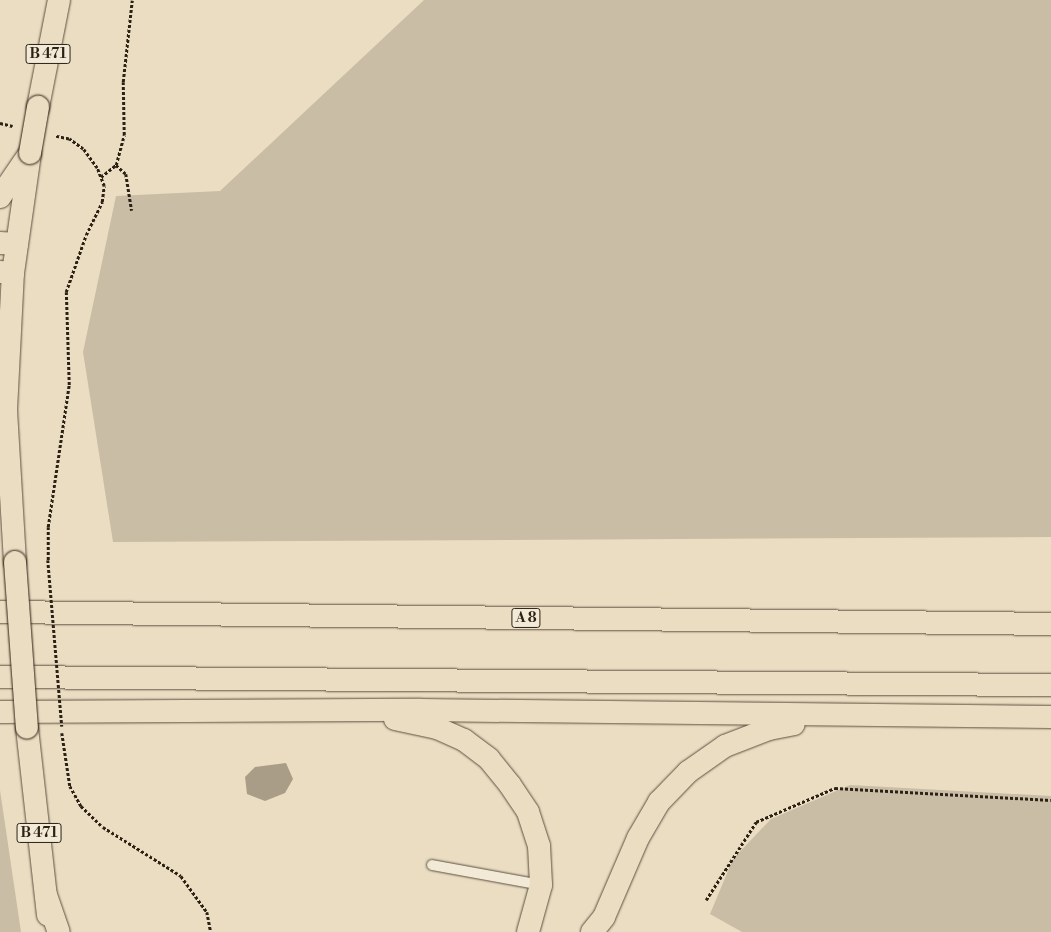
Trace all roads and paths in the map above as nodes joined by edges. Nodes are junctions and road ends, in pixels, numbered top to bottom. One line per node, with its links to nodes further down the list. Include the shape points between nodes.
1 (59, 0): 6 (main road, B 471, bridge)
2 (132, 0): 7 (path, via 123,82 124,135)
3 (0, 123): 4 (path)
4 (16, 127)
5 (46, 134): 8 (path, via 69,139 83,149)
6 (30, 153): 9 (main road); 11 (main road, B 471)
7 (116, 165): 8 (path); 10 (path, via 126,174)
8 (101, 177): 30 (path, bridge, via 104,186 102,202 86,235 66,292 69,385 48,527 48,560 62,726 70,786 81,806 103,827 181,876 207,912)
9 (0, 197)
10 (132, 211)
11 (8, 244): 12 (main road, B 471)
12 (7, 273): 14 (main road, B 471)
13 (0, 383): 14 (main road)
14 (6, 410): 26 (main road, B 471, bridge, via 28,728)
15 (0, 612): 16 (main road, A 8)
16 (1051, 624)
17 (0, 677): 18 (main road)
18 (1051, 684)
19 (0, 712): 20 (main road)
20 (351, 712): 21 (main road); 25 (main road, via 437,728 464,740 488,759 528,812 539,846)
21 (842, 716): 22 (main road); 32 (main road, via 769,729 725,746 688,772 659,802 638,838 604,917)
22 (1051, 717)
23 (1051, 800): 27 (path, via 835,788 756,822)
24 (432, 865): 25 (lane)
25 (541, 885): 31 (main road)
26 (46, 895): 28 (main road, B 471); 29 (main road)
27 (706, 900)
28 (50, 932)
29 (59, 932)
30 (211, 932)
31 (528, 932)
32 (592, 932)

